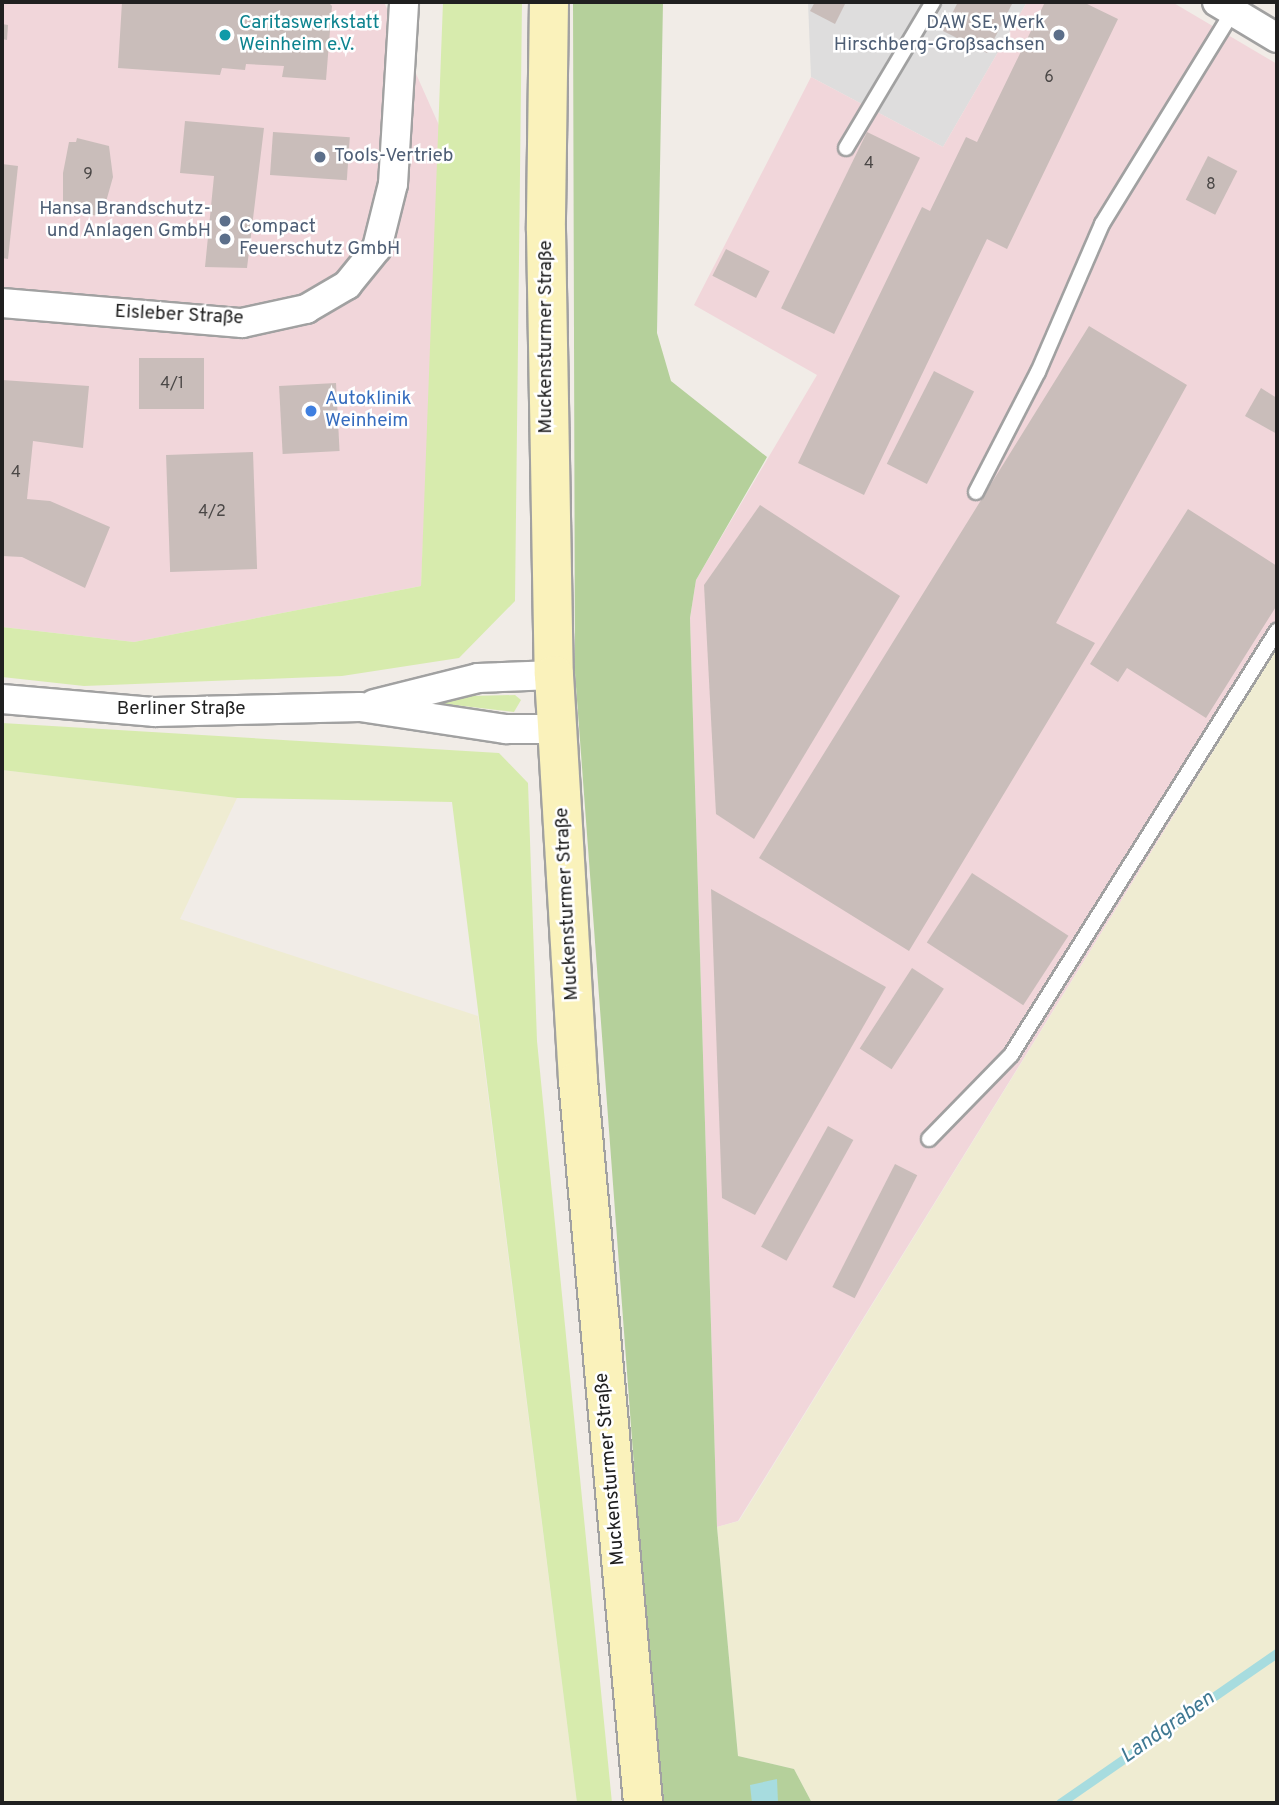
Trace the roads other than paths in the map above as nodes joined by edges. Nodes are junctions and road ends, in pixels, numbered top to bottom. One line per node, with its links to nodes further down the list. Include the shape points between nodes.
1 (404, 2): 7 (street, Eisleber Straße, via 393,184 377,248 347,285 306,309 242,323)
2 (549, 2): 10 (main road, Muckensturmer Straße, via 546,230)
3 (933, 2): 6 (lane)
4 (1225, 6): 5 (street); 8 (lane, via 1102,224 1038,372)
5 (1277, 38)
6 (846, 148)
7 (2, 303)
8 (976, 492)
9 (1277, 631): 14 (lane, via 1011,1055)
10 (554, 675): 12 (street, Berliner Straße, via 478,678); 13 (main road, Muckensturmer Straße)
11 (2, 699): 12 (street, Berliner Straße, via 155,712)
12 (360, 707): 13 (street, Berliner Straße, via 506,729)
13 (557, 729): 15 (main road, Muckensturmer Straße, via 578,1080)
14 (929, 1139)
15 (643, 1803)

